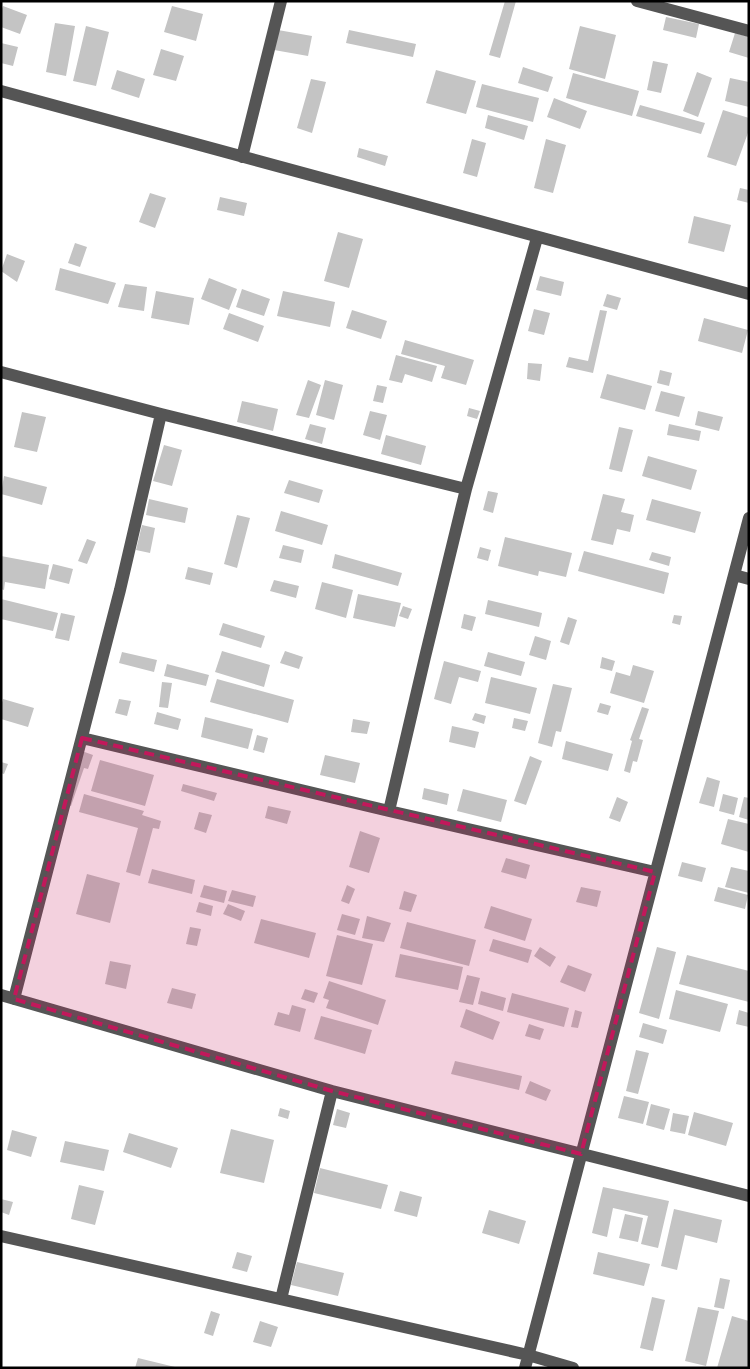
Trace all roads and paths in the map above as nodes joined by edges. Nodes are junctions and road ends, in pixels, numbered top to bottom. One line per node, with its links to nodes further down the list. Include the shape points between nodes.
1 (281, 1): 5 (street)
2 (637, 1): 3 (street)
3 (749, 31)
4 (1, 91): 5 (street)
5 (242, 157): 6 (street)
6 (537, 238): 7 (street); 10 (street)
7 (749, 294)
8 (1, 372): 9 (street)
9 (161, 414): 10 (street); 14 (street)
10 (466, 489): 15 (street)
11 (749, 518): 12 (street)
12 (734, 575): 13 (street); 16 (street)
13 (749, 579)
14 (82, 738): 15 (street); 17 (street)
15 (389, 811): 16 (street)
16 (655, 872): 19 (street)
17 (7, 997): 18 (street)
18 (332, 1091): 19 (street); 22 (street)
19 (581, 1154): 20 (street); 23 (street)
20 (749, 1196)
21 (1, 1236): 22 (street)
22 (281, 1299): 23 (street)
23 (528, 1355): 24 (street); 25 (street)
24 (525, 1368)
25 (573, 1368)

